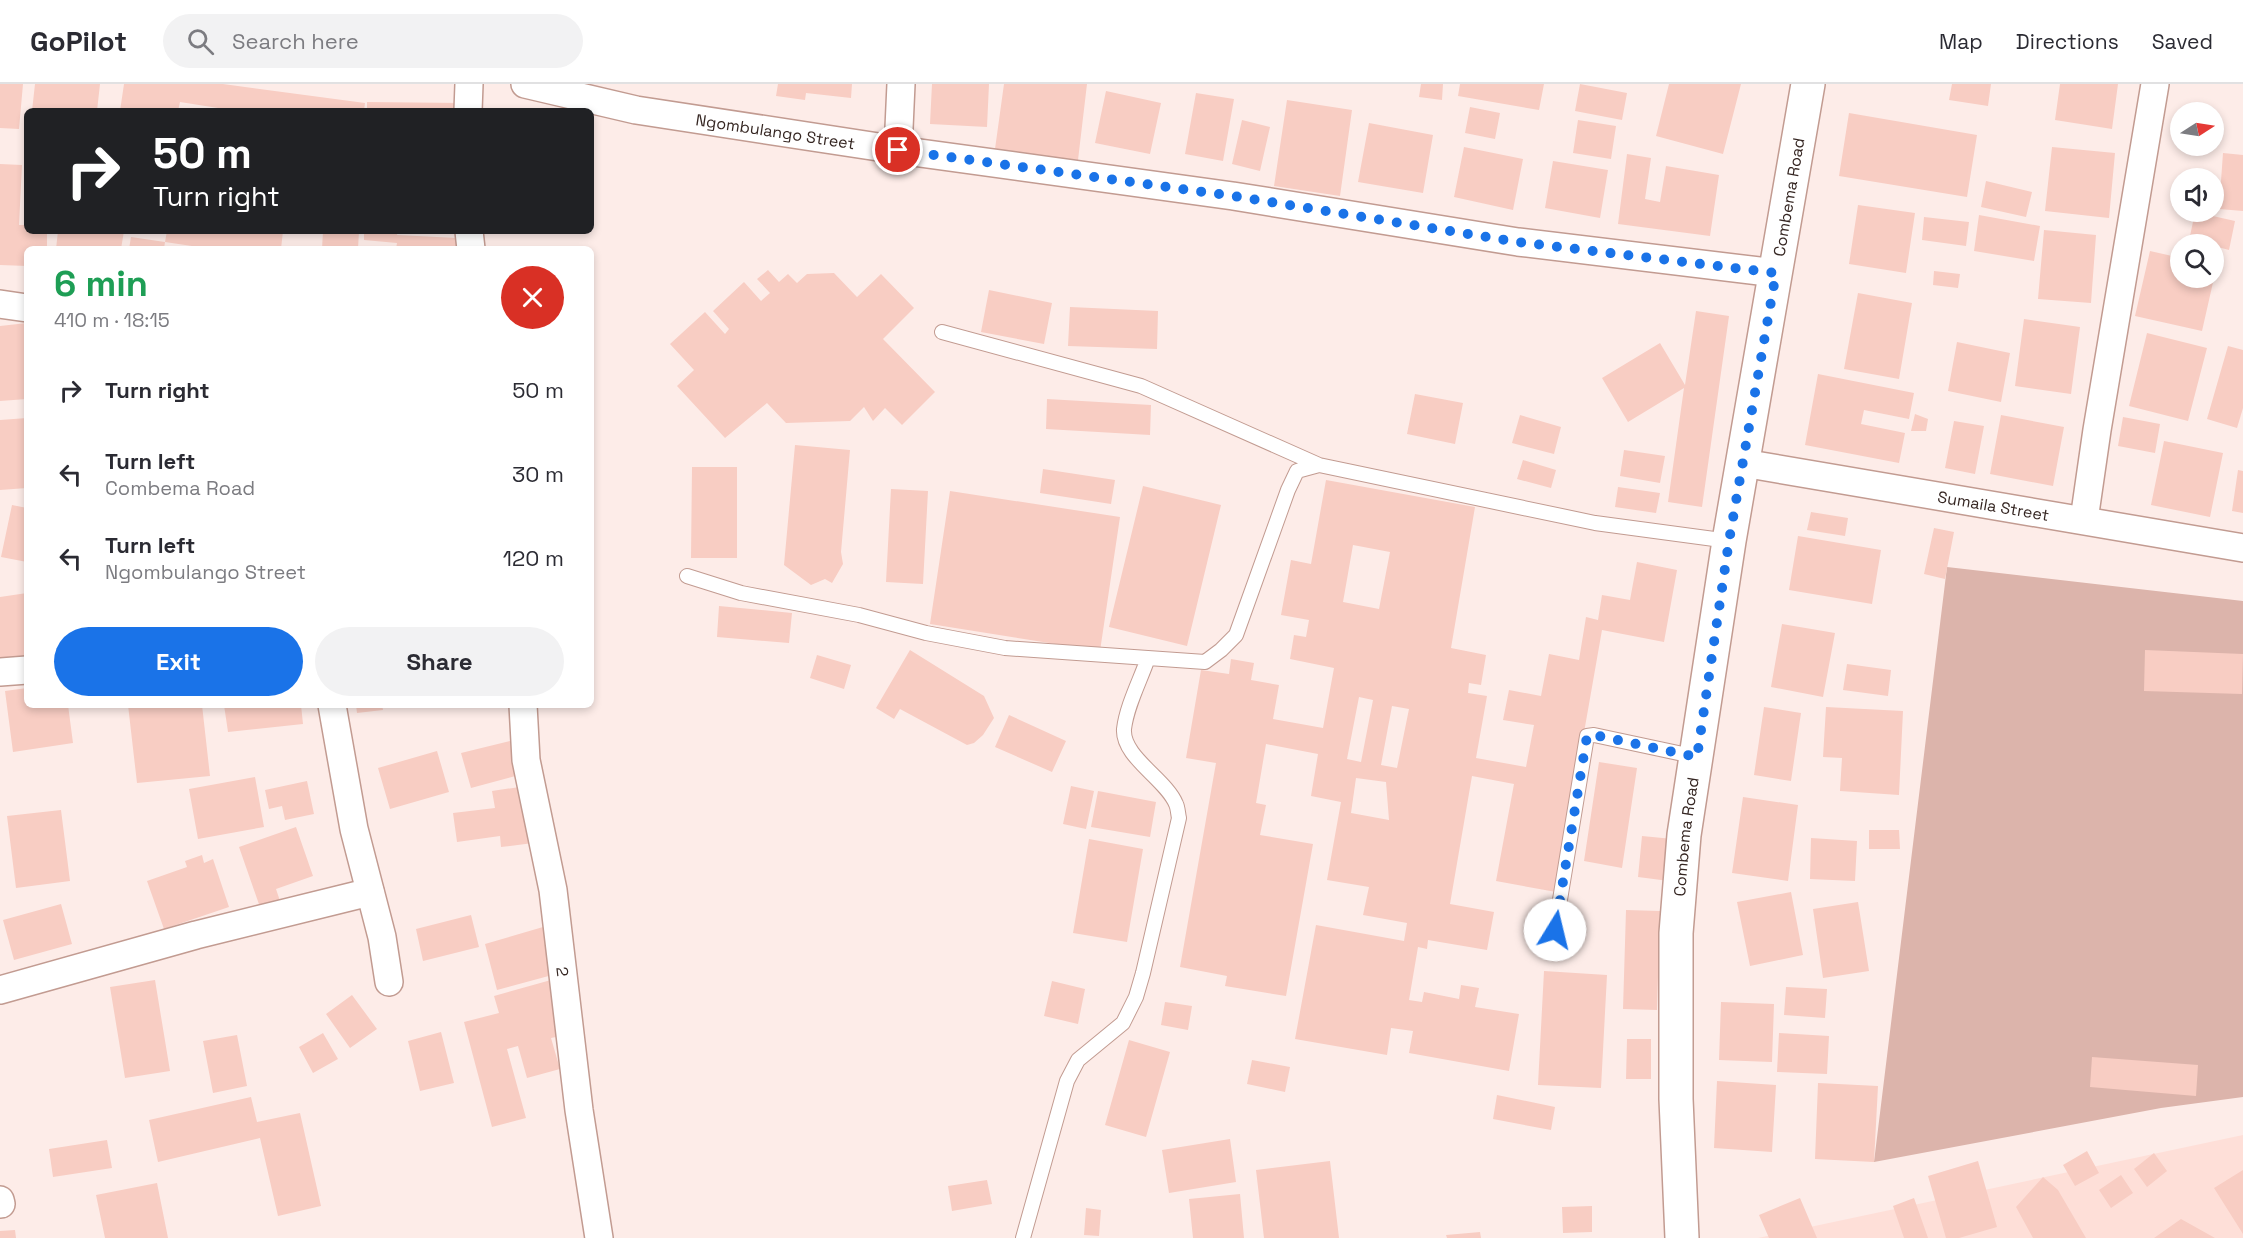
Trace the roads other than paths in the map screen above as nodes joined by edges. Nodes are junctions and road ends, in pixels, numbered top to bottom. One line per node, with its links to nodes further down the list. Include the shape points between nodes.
1 (469, 84): 6 (street)
2 (525, 84): 7 (street, Ngombulango Street, via 636,110)
3 (901, 84): 7 (street)
4 (1808, 84): 8 (street, Combema Road)
5 (2155, 84): 14 (street)
6 (468, 108)
7 (898, 150): 8 (street, Ngombulango Street, via 1266,201 1518,242)
8 (1776, 273): 12 (street, Combema Road)
9 (0, 304): 10 (street)
10 (24, 308)
11 (942, 332): 13 (lane, via 1142,386)
12 (1743, 462): 14 (street, Sumaila Street); 15 (street, Combema Road)
13 (1319, 465): 15 (lane, via 1595,523); 18 (lane, via 1297,471 1236,635 1205,662)
14 (2084, 520): 16 (street, Sumaila Street)
15 (1729, 541): 23 (street, Combema Road)
16 (2243, 548)
17 (687, 576): 18 (lane, via 741,593 1005,648)
18 (1148, 658): 29 (lane, via 1127,716 1126,746 1166,790 1176,804 1179,818 1136,997 1123,1023 1078,1060 1067,1081)
19 (24, 670): 20 (street)
20 (0, 672)
21 (333, 708): 24 (street, via 354,829)
22 (523, 708): 28 (street, 2, via 526,760 553,890 579,1110)
23 (1697, 757): 25 (lane, via 1587,736); 30 (street, Combema Road, via 1684,835 1676,933 1676,1099)
24 (370, 892): 26 (street); 27 (street)
25 (1555, 930)
26 (389, 982)
27 (0, 990)
28 (599, 1238)
29 (1023, 1238)
30 (1683, 1238)

